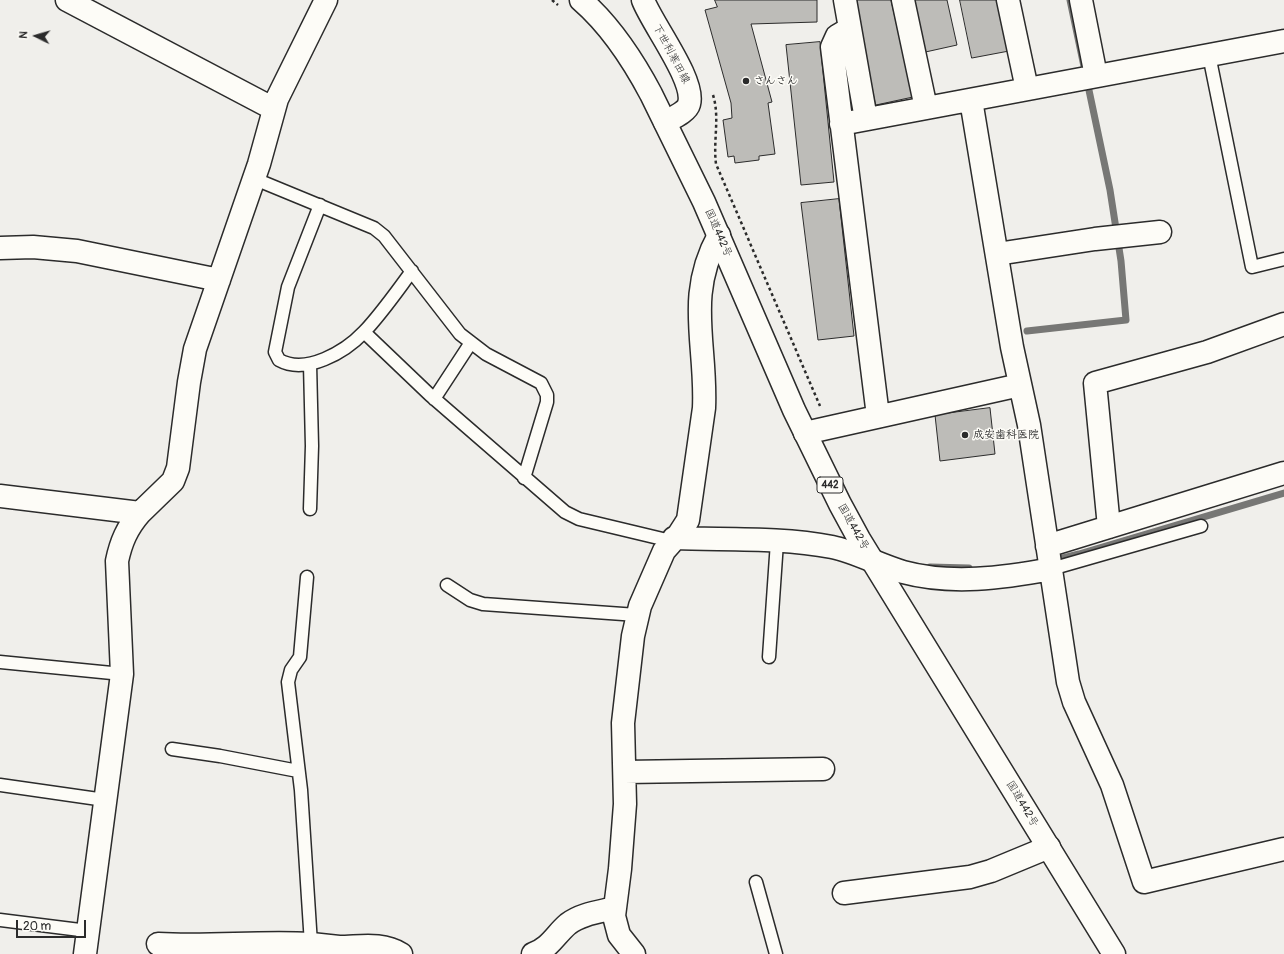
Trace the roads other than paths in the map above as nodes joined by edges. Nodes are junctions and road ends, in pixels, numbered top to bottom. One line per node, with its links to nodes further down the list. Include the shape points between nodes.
1 (67, 0): 16 (main road)
2 (326, 0): 16 (main road)
3 (581, 0): 18 (main road, 国道442号 / 442, via 612,32 626,52)
4 (643, 0): 18 (main road, 下世利寒田線, via 682,72 690,94 687,109)
5 (845, 0): 9 (main road)
6 (903, 0): 15 (main road)
7 (1008, 0): 13 (main road)
8 (1081, 0): 12 (main road)
9 (849, 29): 17 (main road); 19 (main road, via 837,36 832,46)
10 (1284, 41): 11 (main road)
11 (1209, 55): 12 (main road); 26 (lane, via 1252,267)
12 (1096, 76): 13 (main road)
13 (1027, 89): 14 (main road)
14 (971, 100): 15 (main road); 25 (main road)
15 (926, 108): 17 (main road)
16 (274, 109): 20 (main road)
17 (866, 119): 19 (main road)
18 (665, 122): 23 (main road, 国道442号 / 442)
19 (841, 124): 35 (main road)
20 (255, 178): 21 (lane); 28 (main road)
21 (320, 206): 27 (lane, via 374,228 384,236); 32 (lane, via 288,287 275,352 284,363 295,366)
22 (1160, 232): 25 (main road)
23 (719, 234): 36 (main road, 国道442号 / 442); 44 (main road, via 706,261 699,296 705,390 698,457 688,520)
24 (0, 248): 28 (main road, via 33,247 77,251)
25 (997, 254): 33 (main road)
26 (1284, 259)
27 (412, 271): 30 (lane); 31 (lane)
28 (219, 280): 41 (main road, via 191,364 177,475)
29 (1284, 324): 43 (main road, via 1207,352 1095,383)
30 (364, 332): 32 (lane, via 339,351); 34 (lane)
31 (470, 344): 34 (lane); 38 (lane, via 541,383 547,395)
32 (310, 364): 40 (lane)
33 (1020, 385): 35 (main road); 46 (main road, via 1029,424)
34 (434, 399): 38 (lane)
35 (878, 416): 36 (main road)
36 (805, 433): 47 (main road, 国道442号 / 442, via 833,491)
37 (1284, 473): 43 (main road)
38 (524, 478): 44 (lane, via 556,505 578,519)
39 (0, 496): 41 (main road)
40 (310, 510)
41 (140, 513): 54 (main road, via 126,532 118,561)
42 (1201, 526): 48 (lane)
43 (1109, 527): 46 (main road)
44 (673, 540): 45 (main road); 51 (main road, via 664,551)
45 (777, 542): 47 (main road, via 833,547); 52 (lane)
46 (1047, 546): 48 (main road)
47 (873, 562): 48 (main road, via 919,575 964,579); 61 (main road, 国道442号 / 442)
48 (1051, 569): 62 (main road, via 1070,693 1112,785 1144,882)
49 (307, 577): 57 (lane, via 300,657 291,670 288,682)
50 (447, 585): 51 (lane, via 470,600 483,604)
51 (637, 615): 58 (main road, via 623,723)
52 (770, 657)
53 (0, 662): 54 (lane)
54 (122, 674): 60 (main road)
55 (172, 749): 57 (lane)
56 (823, 770): 58 (main road)
57 (298, 771): 69 (lane)
58 (625, 772): 65 (main road, via 623,843)
59 (0, 785): 60 (lane)
60 (106, 800): 67 (main road)
61 (1049, 847): 64 (main road, via 976,876); 75 (main road, 国道442号 / 442)
62 (1284, 848)
63 (756, 882): 74 (lane)
64 (844, 893)
65 (615, 908): 72 (main road, via 577,918 548,946); 73 (main road, via 615,922 619,934)
66 (0, 920): 67 (lane)
67 (88, 931): 70 (main road)
68 (158, 944): 69 (main road)
69 (311, 944): 71 (main road, via 387,947)
70 (85, 954)
71 (401, 954)
72 (533, 954)
73 (634, 954)
74 (776, 954)
75 (1114, 954)

